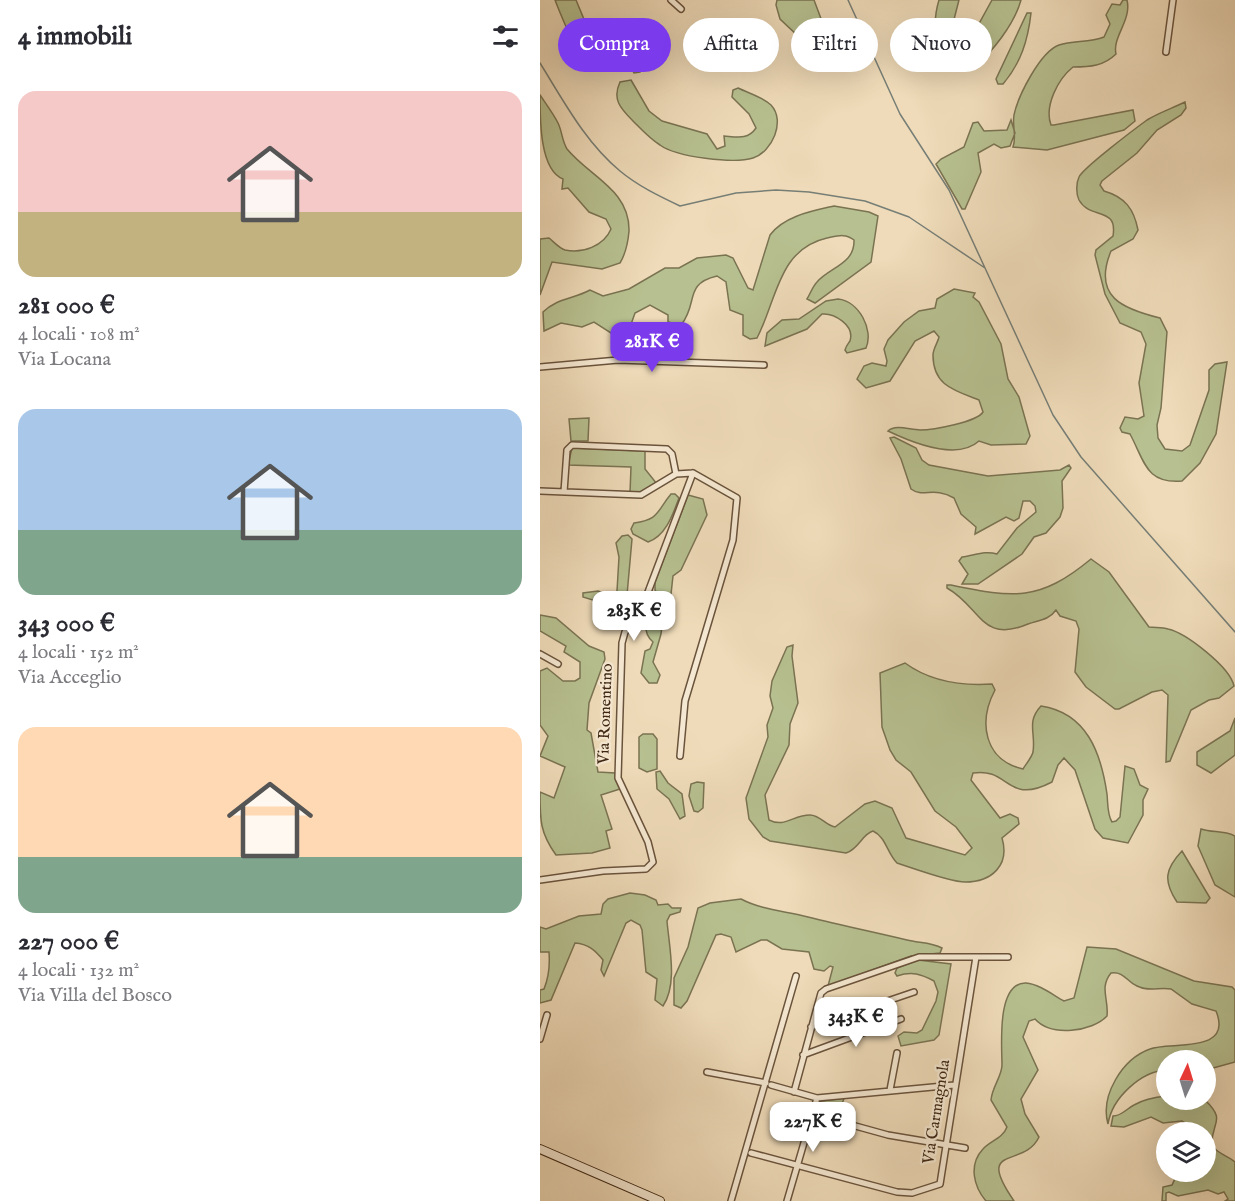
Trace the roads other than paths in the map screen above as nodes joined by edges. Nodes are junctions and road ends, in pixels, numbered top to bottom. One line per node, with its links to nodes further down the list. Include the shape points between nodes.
1 (671, 0): 3 (street)
2 (1173, 0): 4 (street)
3 (681, 9)
4 (1166, 52)
5 (764, 365): 6 (street, via 618,360)
6 (540, 367)
7 (693, 473): 8 (street); 13 (street, via 737,498 733,540 685,701); 14 (street, Via Romentino, via 645,600 621,645 618,778 648,842 652,862 646,869)
8 (676, 474): 10 (street, via 644,495); 10 (street, via 672,454 667,449 572,445 567,450)
9 (540, 491): 10 (street)
10 (564, 492)
11 (540, 654): 12 (street)
12 (558, 664)
13 (680, 756)
14 (540, 880)
15 (976, 957): 16 (street); 21 (street, via 912,958 826,990 820,993); 27 (street, Via Carmagnola)
16 (1008, 957)
17 (796, 976): 26 (street)
18 (914, 992): 21 (street)
19 (547, 1015): 22 (street)
20 (901, 1019): 24 (street)
21 (811, 1027): 24 (street)
22 (540, 1039)
23 (897, 1053): 28 (street)
24 (803, 1055): 29 (street)
25 (707, 1072): 26 (street)
26 (769, 1084): 29 (street); 38 (street)
27 (954, 1085): 28 (street); 32 (street, Via Carmagnola)
28 (890, 1090): 30 (street)
29 (794, 1092): 30 (street)
30 (817, 1098): 31 (street)
31 (812, 1114): 32 (street); 36 (street)
32 (944, 1145): 33 (street); 36 (street, Via Carmagnola, via 940,1184 912,1193 882,1190)
33 (965, 1148)
34 (540, 1149): 37 (street)
35 (751, 1153): 36 (street, Via Carmagnola)
36 (797, 1166): 39 (street)
37 (660, 1201)
38 (731, 1201)
39 (787, 1201)

